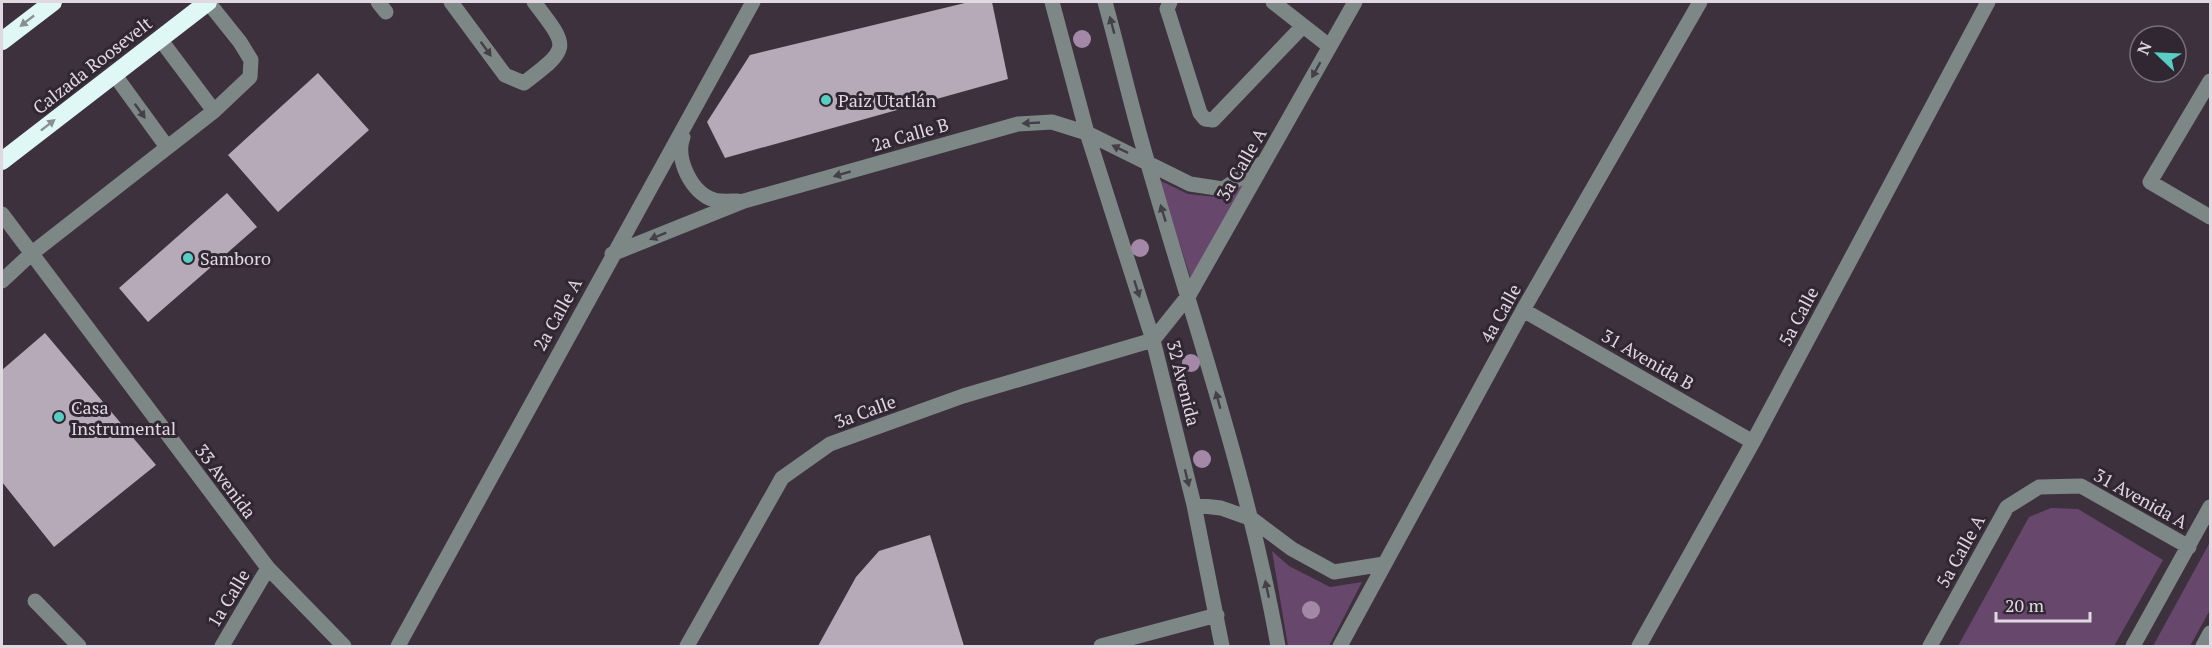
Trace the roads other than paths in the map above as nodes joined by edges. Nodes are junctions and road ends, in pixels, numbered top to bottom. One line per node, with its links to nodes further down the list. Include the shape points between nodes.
1 (53, 2): 15 (highway, one-way to 15)
2 (208, 2): 14 (highway, Calzada Roosevelt); 19 (street, via 251,60 250,76)
3 (451, 2): 4 (street, one-way to 4, via 505,75 524,83 556,59 560,47 560,35)
4 (534, 2)
5 (753, 2): 20 (street, 2a Calle A)
6 (1052, 2): 21 (street, 32 Avenida)
7 (1105, 2): 25 (street, 32 Avenida, one-way to 7)
8 (1170, 2): 13 (street, via 1167,9 1205,119 1213,120)
9 (1273, 2): 13 (street)
10 (1355, 2): 16 (street, 3a Calle A)
11 (1700, 2): 33 (street, 4a Calle)
12 (1988, 2): 35 (street, 5a Calle)
13 (1303, 26): 16 (street)
14 (160, 39): 17 (highway, Calzada Roosevelt); 19 (street)
15 (2, 41)
16 (1329, 46): 23 (street, 3a Calle A, one-way to 23)
17 (114, 74): 22 (street, one-way to 22); 24 (highway, Calzada Roosevelt, one-way to 17)
18 (2211, 81): 28 (street, via 2150,182)
19 (214, 111): 22 (street)
20 (691, 117): 26 (street, 2a Calle B, via 679,147 688,178 712,200); 30 (street, 2a Calle A)
21 (1087, 133): 25 (street, one-way to 21); 26 (street, 2a Calle B, one-way to 26, via 1052,122 1018,124); 34 (street, 32 Avenida, one-way to 34)
22 (167, 147): 29 (street)
23 (1266, 160): 25 (street, via 1223,189 1190,184); 32 (street, 3a Calle A)
24 (2, 161)
25 (1147, 163): 32 (street, 32 Avenida, one-way to 25)
26 (744, 201): 30 (street, 2a Calle B, one-way to 30)
27 (2, 214): 29 (street, 33 Avenida)
28 (2211, 217)
29 (31, 254): 31 (street); 42 (street, 33 Avenida)
30 (612, 254): 49 (street, 2a Calle A)
31 (2, 280)
32 (1189, 295): 34 (street, 3a Calle A); 39 (street, 32 Avenida, one-way to 32)
33 (1523, 310): 35 (street, 31 Avenida B); 41 (street, 4a Calle)
34 (1153, 340): 37 (street, 32 Avenida, one-way to 37); 50 (street, 3a Calle, via 963,396 830,444 782,478)
35 (1753, 442): 55 (street, 5a Calle)
36 (2039, 487): 40 (street, 31 Avenida A, via 2081,486); 56 (street, 5a Calle A, via 2007,507)
37 (1194, 505): 39 (street, via 1221,508); 44 (street, 32 Avenida)
38 (2211, 507): 40 (street)
39 (1252, 519): 41 (street, via 1292,549 1334,572); 53 (street, 32 Avenida, one-way to 39)
40 (2188, 547): 57 (street)
41 (1384, 564): 54 (street, 4a Calle)
42 (268, 568): 47 (street, 1a Calle); 48 (street, 33 Avenida)
43 (35, 601): 46 (street)
44 (1217, 615): 51 (street); 52 (street, 32 Avenida)
45 (2211, 633): 58 (street)
46 (79, 646)
47 (222, 646)
48 (344, 646)
49 (398, 646)
50 (687, 646)
51 (1101, 646)
52 (1222, 646)
53 (1278, 646)
54 (1340, 646)
55 (1639, 646)
56 (1930, 646)
57 (2133, 646)
58 (2203, 646)

